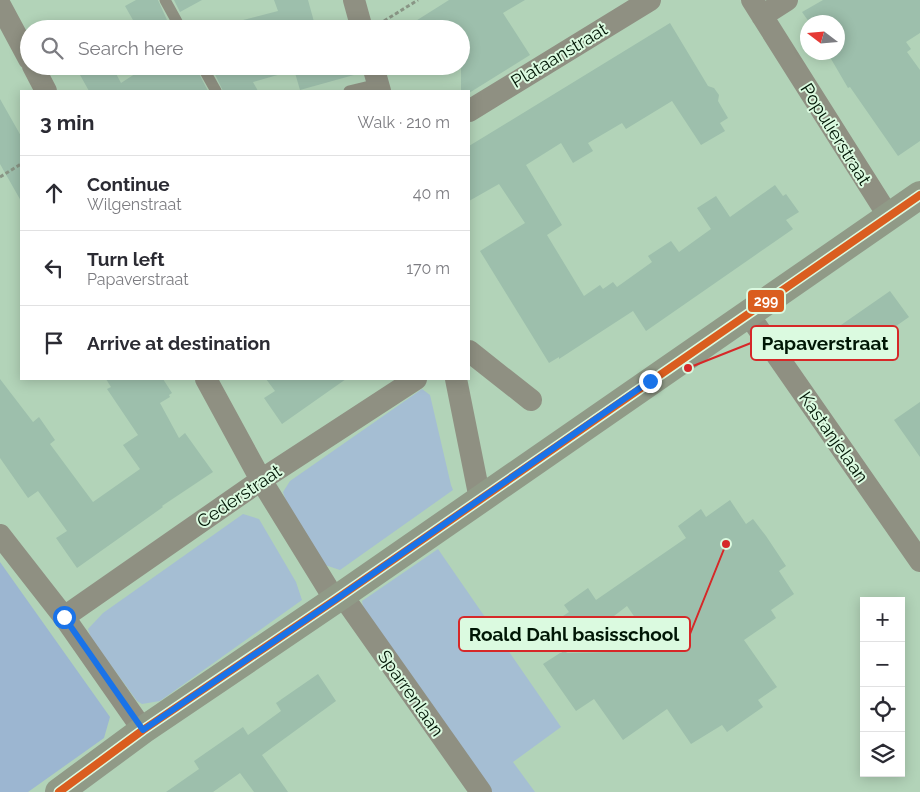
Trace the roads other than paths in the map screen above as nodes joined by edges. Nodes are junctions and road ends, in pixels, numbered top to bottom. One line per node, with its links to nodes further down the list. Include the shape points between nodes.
1 (165, 0): 7 (lane)
2 (354, 0): 8 (street)
3 (650, 0): 16 (street, Plataanstraat)
4 (787, 0): 6 (street)
5 (0, 5): 9 (street)
6 (757, 8): 18 (street, Populierstraat)
7 (176, 20)
8 (366, 20)
9 (20, 42)
10 (38, 75): 13 (street)
11 (207, 75): 14 (lane)
12 (377, 80): 15 (lane)
13 (45, 90)
14 (215, 90)
15 (352, 90)
16 (470, 110)
17 (920, 195): 18 (street)
18 (889, 216): 19 (street)
19 (748, 314): 26 (street); 28 (street, Kastanjelaan)
20 (470, 352): 24 (street)
21 (207, 380): 25 (street, Sparrenlaan)
22 (414, 380): 25 (street, Cederstraat)
23 (456, 380): 26 (street)
24 (531, 400)
25 (261, 480): 29 (street, Sparrenlaan); 30 (street, Cederstraat)
26 (480, 499): 29 (street)
27 (0, 535): 30 (street)
28 (917, 549)
29 (338, 597): 31 (street); 33 (street, Sparrenlaan)
30 (64, 617): 31 (street)
31 (143, 730): 32 (street)
32 (59, 792)
33 (481, 792)

